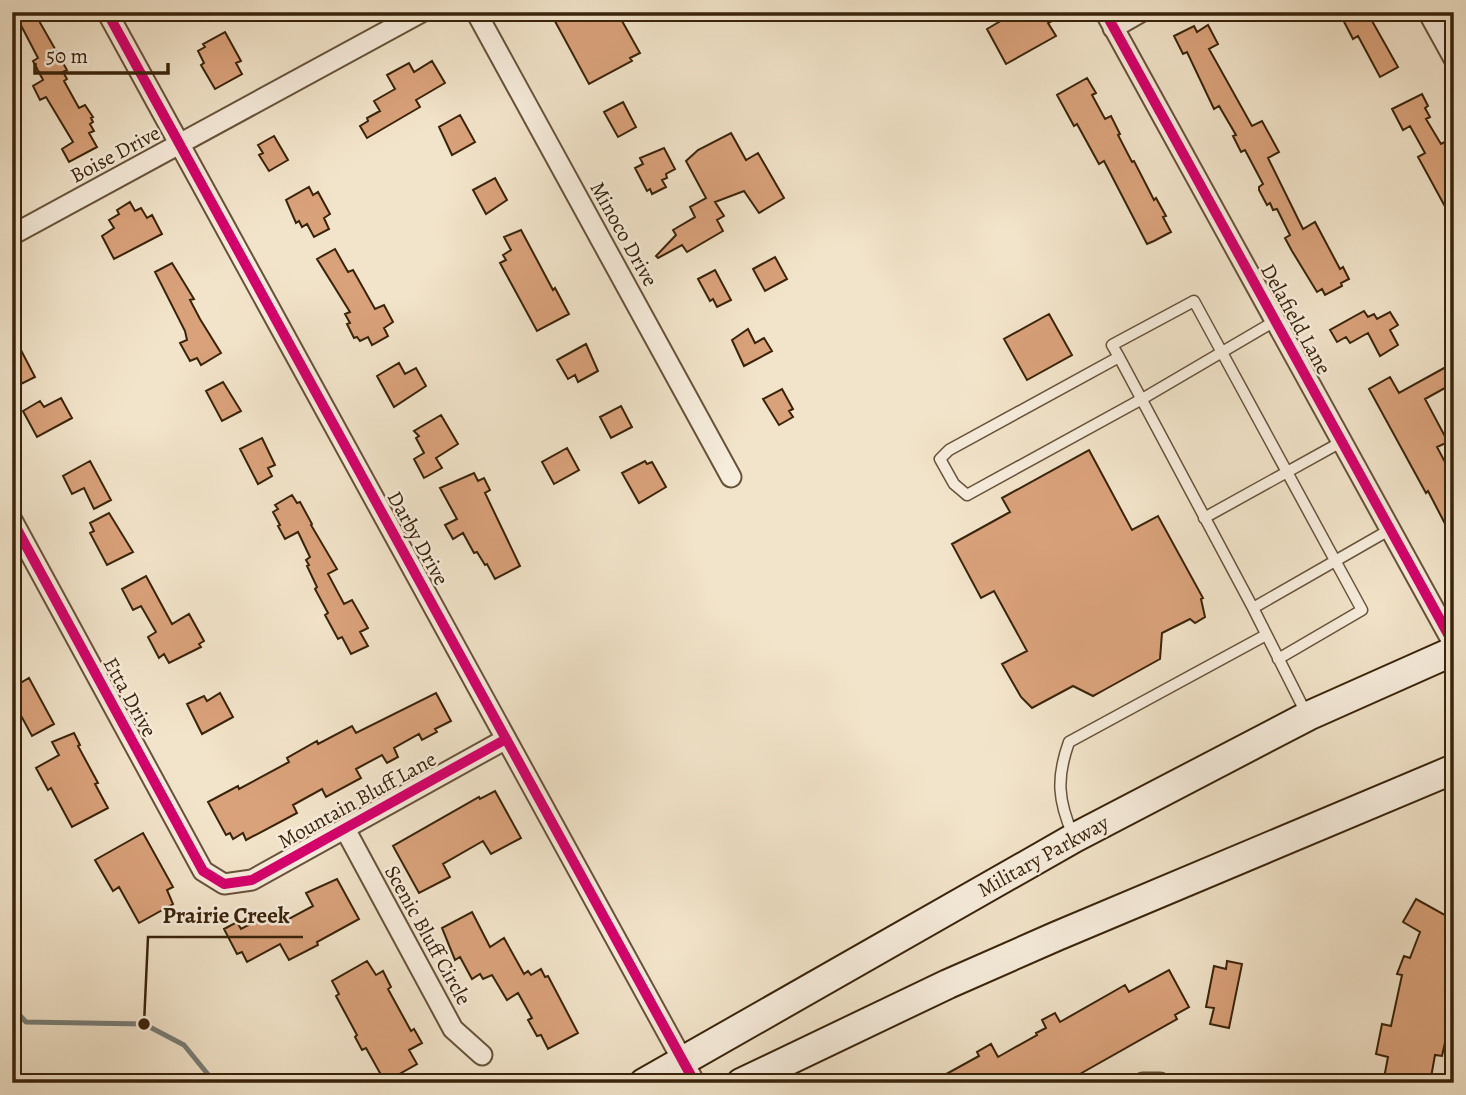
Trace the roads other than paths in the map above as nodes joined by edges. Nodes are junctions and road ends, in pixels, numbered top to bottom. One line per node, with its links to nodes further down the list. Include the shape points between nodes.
1 (107, 12): 8 (street, Darby Drive)
2 (422, 12): 8 (street, Boise Drive)
3 (476, 12): 16 (street, Minoco Drive)
4 (1141, 12): 6 (street)
5 (1428, 12): 7 (street)
6 (1109, 20): 10 (street, Delafield Lane)
7 (1454, 59)
8 (180, 145): 9 (street, Boise Drive); 27 (street, Darby Drive)
9 (12, 235)
10 (1275, 321): 11 (lane); 14 (street, Delafield Lane)
11 (1222, 350): 12 (lane, via 1194,301 1112,345); 13 (lane); 15 (lane)
12 (1119, 358): 13 (lane); 13 (lane, via 949,450 940,459 954,484 967,495)
13 (1142, 398): 17 (lane)
14 (1343, 441): 15 (lane); 19 (street, Delafield Lane)
15 (1287, 473): 17 (lane); 20 (lane)
16 (731, 477)
17 (1204, 518): 21 (lane)
18 (12, 520): 31 (street, Etta Drive, via 203,871)
19 (1391, 528): 20 (lane); 23 (street, Delafield Lane)
20 (1336, 560): 21 (lane); 25 (lane, via 1362,610)
21 (1252, 608): 22 (lane)
22 (1266, 635): 25 (lane); 30 (lane, via 1069,742 1059,778 1062,811)
23 (1454, 645)
24 (1454, 651): 26 (main road, Military Parkway)
25 (1278, 659): 26 (lane)
26 (1308, 716): 30 (main road, Military Parkway)
27 (506, 739): 29 (street, Mountain Bluff Lane); 33 (street, Darby Drive)
28 (1454, 769): 35 (main road, via 1009,957)
29 (345, 829): 31 (street, Mountain Bluff Lane, via 252,880); 32 (street, Scenic Bluff Circle, via 453,1029)
30 (1074, 838): 33 (main road, Military Parkway)
31 (224, 884)
32 (482, 1055)
33 (689, 1072): 34 (main road, Military Parkway)
34 (643, 1083)
35 (741, 1083)
36 (1143, 1083): 37 (street)
37 (1160, 1083)

